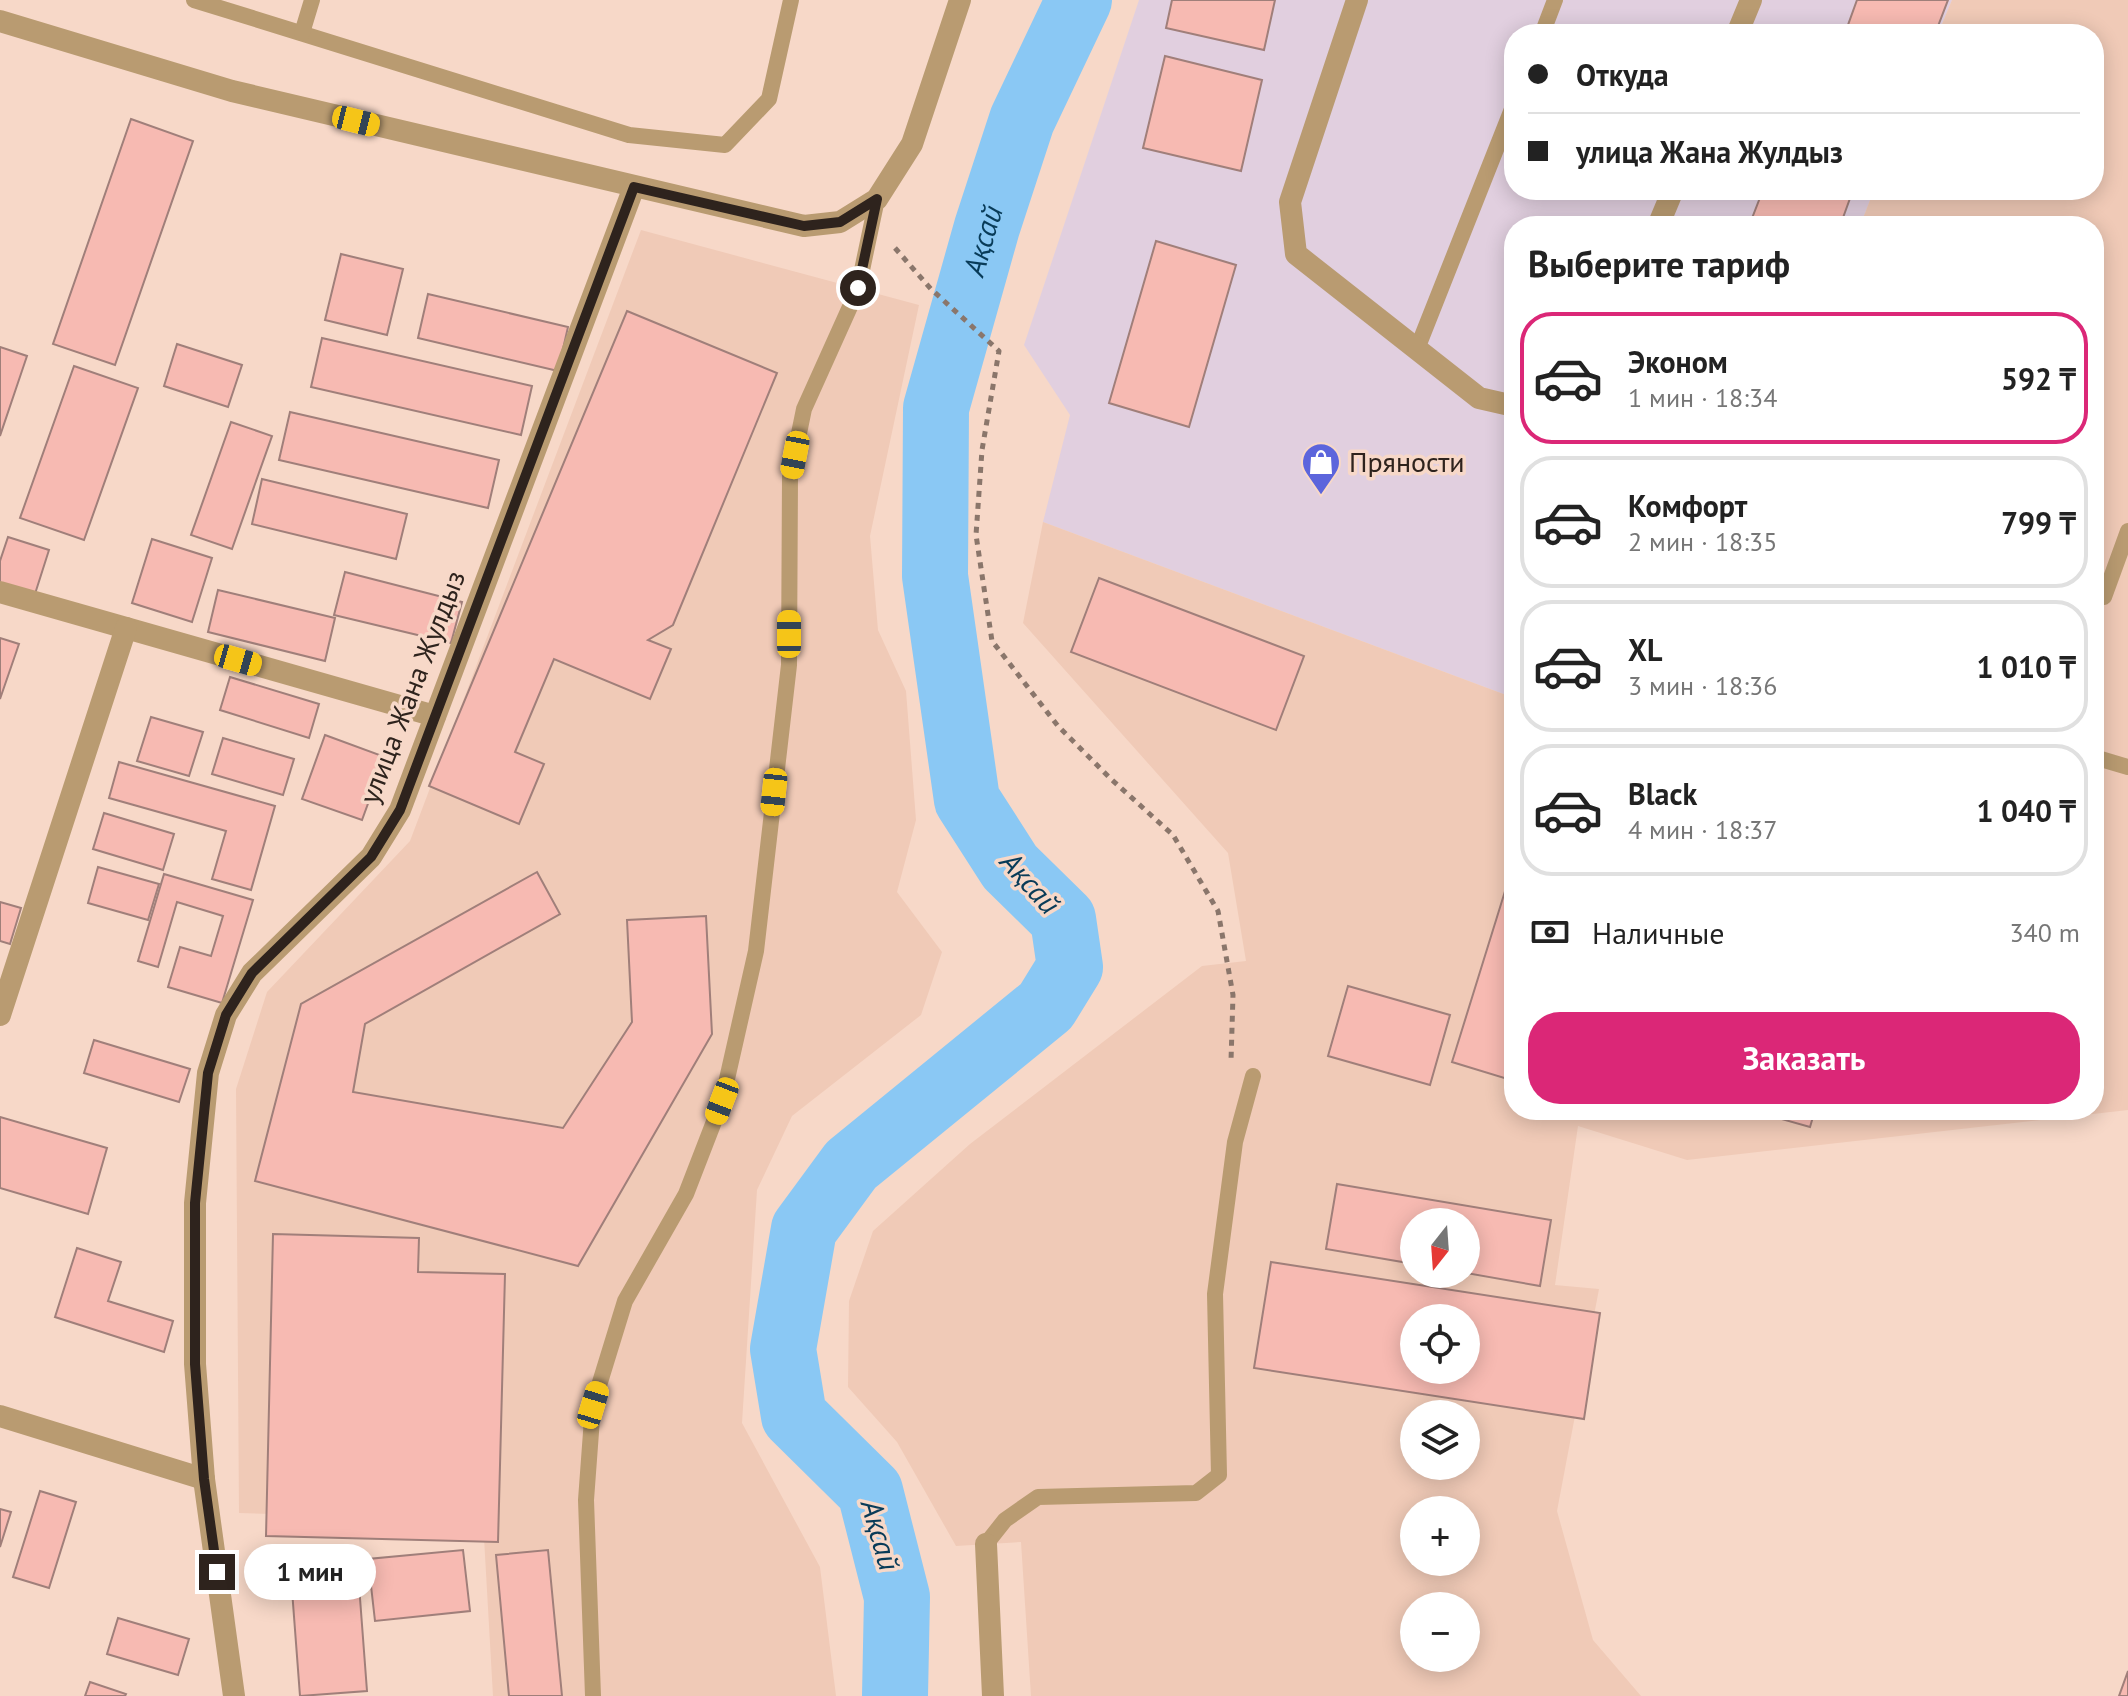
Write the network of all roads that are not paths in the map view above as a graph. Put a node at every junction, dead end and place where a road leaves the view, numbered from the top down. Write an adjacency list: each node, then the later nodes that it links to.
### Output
1 (194, 0): 11 (lane)
2 (312, 0): 11 (lane)
3 (791, 0): 11 (lane)
4 (960, 0): 14 (street)
5 (1357, 0): 15 (street)
6 (1555, 0): 9 (lane)
7 (1751, 0): 10 (street)
8 (0, 21): 13 (street)
9 (1546, 24)
10 (1741, 24)
11 (302, 33)
12 (1504, 129): 15 (lane)
13 (634, 187): 14 (street); 21 (street, улица Жана Жулдыз)
14 (877, 199): 30 (lane)
15 (1417, 349): 16 (street)
16 (1504, 404)
17 (2128, 531): 19 (lane)
18 (0, 592): 20 (street)
19 (2104, 597)
20 (126, 628): 21 (street); 24 (street)
21 (435, 716): 27 (street, улица Жана Жулдыз)
22 (2104, 760): 23 (lane)
23 (2128, 767)
24 (0, 1015)
25 (1253, 1076): 28 (lane)
26 (0, 1416): 27 (street)
27 (204, 1479): 29 (street, улица Жана Жулдыз)
28 (986, 1544): 31 (street)
29 (234, 1696)
30 (593, 1696)
31 (993, 1696)

